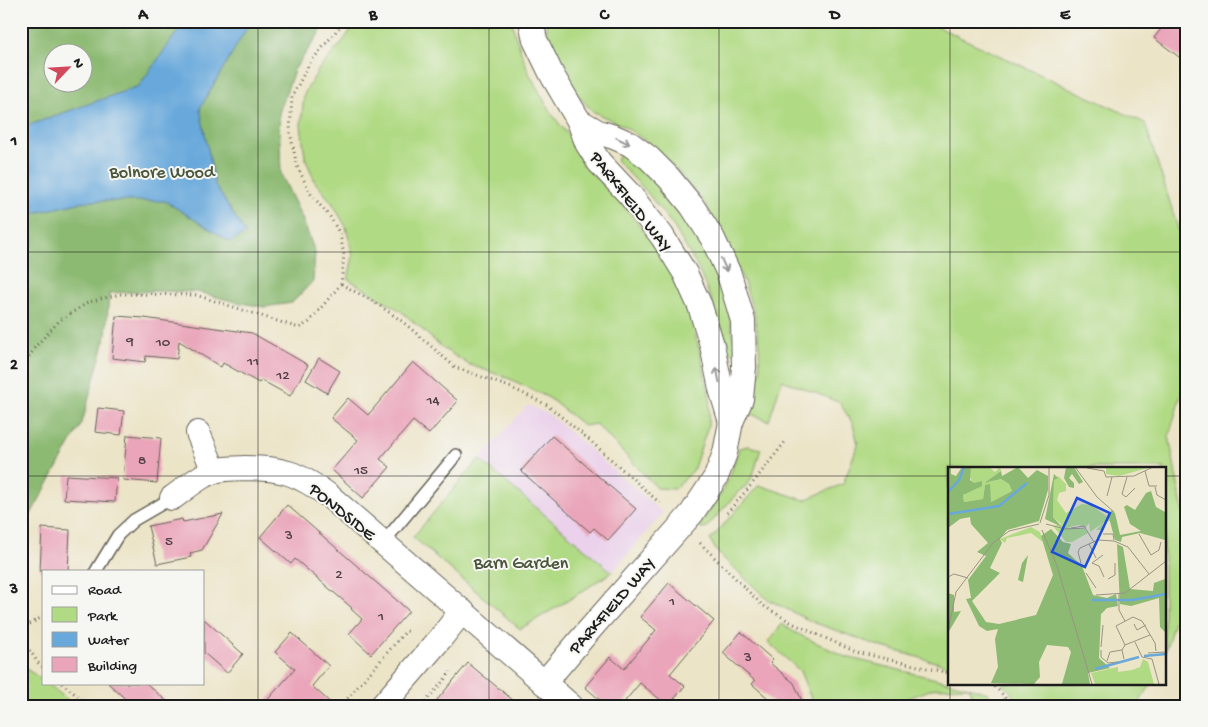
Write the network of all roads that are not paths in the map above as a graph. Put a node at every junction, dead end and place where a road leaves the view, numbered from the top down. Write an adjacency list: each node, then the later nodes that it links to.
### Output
1 (531, 21): 2 (street, PARKFIELD WAY)
2 (579, 121): 3 (street, PARKFIELD WAY, one-way to 2); 3 (street, PARKFIELD WAY, one-way to 3)
3 (731, 422): 11 (street, PARKFIELD WAY)
4 (198, 433): 6 (street)
5 (456, 455): 8 (lane, PONDSIDE)
6 (214, 471): 7 (street, PONDSIDE); 8 (street, PONDSIDE)
7 (172, 498): 9 (lane, PONDSIDE)
8 (382, 544): 10 (street, PONDSIDE)
9 (97, 570)
10 (462, 611): 11 (street); 12 (street)
11 (544, 683): 13 (street)
12 (382, 706)
13 (571, 706)

